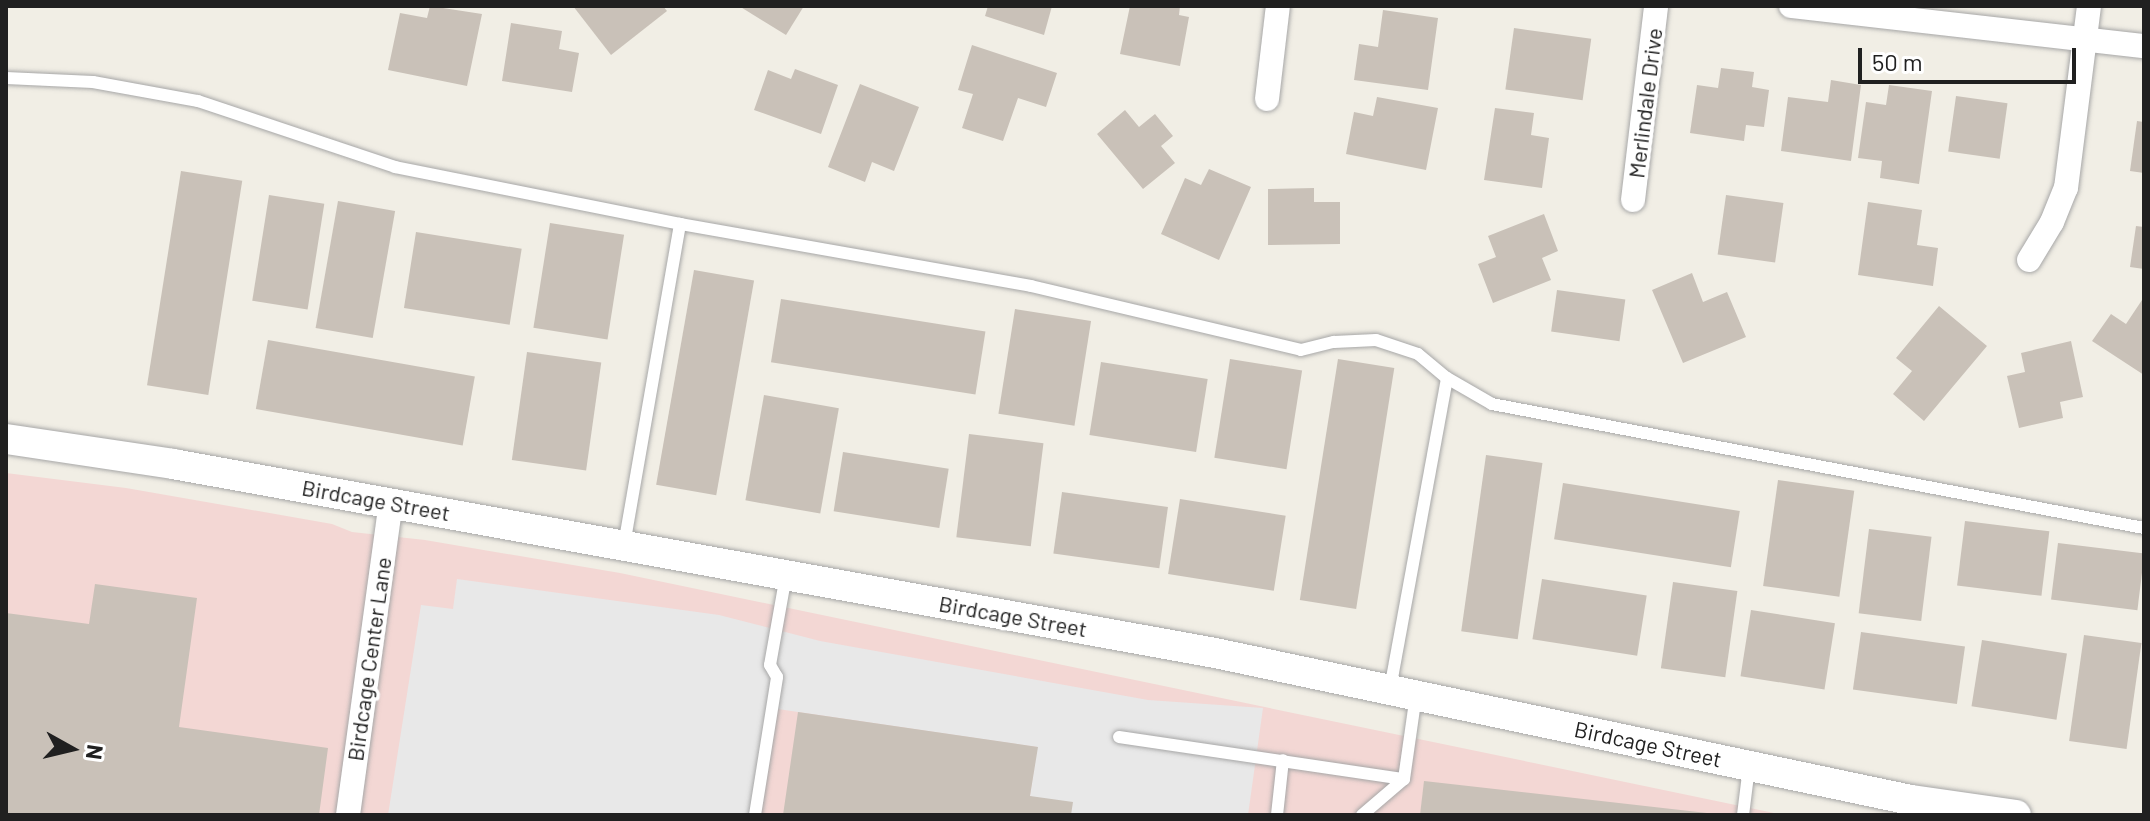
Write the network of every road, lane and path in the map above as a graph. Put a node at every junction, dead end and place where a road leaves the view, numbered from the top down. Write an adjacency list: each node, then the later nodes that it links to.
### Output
1 (1278, 6): 8 (street)
2 (1656, 6): 9 (street, Merlindale Drive)
3 (1791, 6): 5 (street)
4 (2089, 6): 5 (street)
5 (2086, 40): 6 (street); 11 (street)
6 (2144, 46)
7 (6, 78): 10 (lane)
8 (1267, 99)
9 (1633, 200)
10 (680, 224): 12 (lane); 16 (lane)
11 (2029, 260)
12 (1447, 378): 15 (lane); 18 (lane)
13 (6, 439): 14 (street, Birdcage Street)
14 (391, 503): 16 (street, Birdcage Street); 23 (street, Birdcage Center Lane)
15 (2144, 528)
16 (624, 545): 17 (street, Birdcage Street)
17 (786, 574): 18 (street, Birdcage Street); 24 (lane)
18 (1403, 692): 21 (street, Birdcage Street); 22 (lane)
19 (1119, 737): 20 (lane)
20 (1283, 760): 22 (lane); 25 (lane)
21 (1749, 765): 27 (lane); 28 (street, Birdcage Street)
22 (1404, 779): 26 (lane)
23 (348, 815)
24 (755, 815)
25 (1277, 815)
26 (1362, 815)
27 (1743, 815)
28 (2016, 815)

